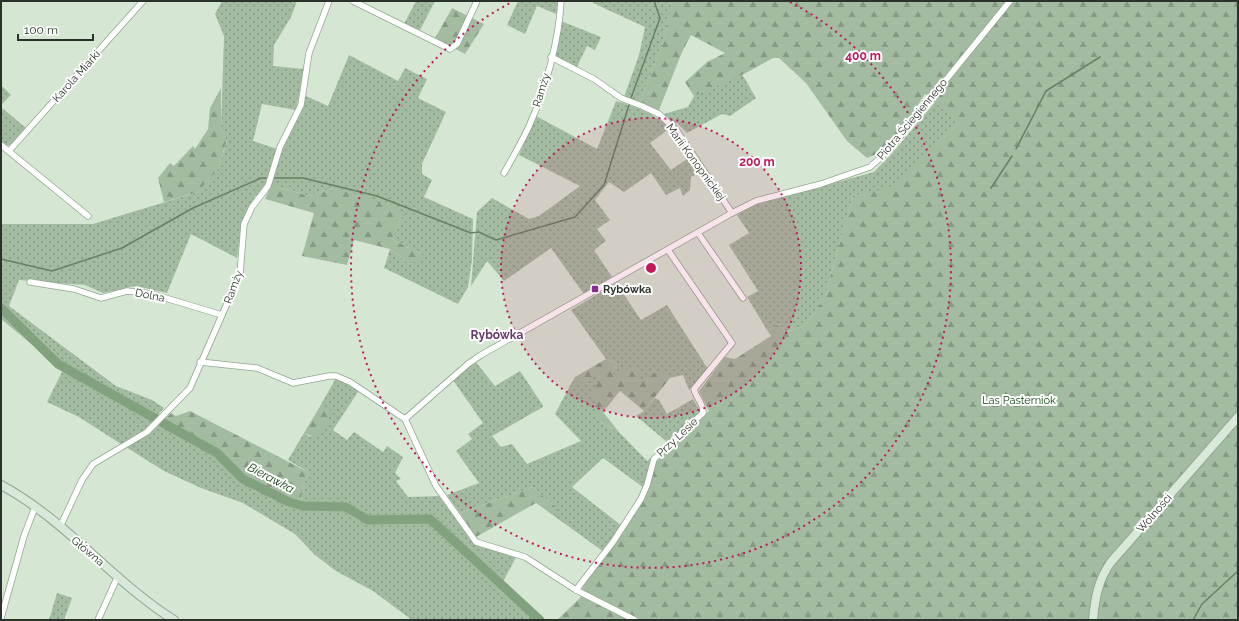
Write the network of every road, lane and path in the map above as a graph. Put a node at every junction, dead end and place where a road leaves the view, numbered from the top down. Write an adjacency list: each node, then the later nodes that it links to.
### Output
1 (143, 1): 9 (street, Karola Miarki)
2 (328, 1): 17 (street, Ramży)
3 (353, 1): 4 (street)
4 (477, 1)
5 (561, 1): 7 (street, Ramży)
6 (1010, 1): 11 (street, Piotra Ściegiennego)
7 (551, 57): 10 (street, Ramży); 11 (street, Marii Konopnickiej)
8 (1, 145): 9 (street)
9 (9, 151): 12 (street)
10 (504, 173)
11 (732, 213): 13 (street, Piotra Ściegiennego)
12 (88, 216)
13 (698, 233): 14 (street, Piotra Ściegiennego); 16 (street)
14 (668, 250): 20 (street, Piotra Ściegiennego); 25 (street, Przy Lesie)
15 (30, 282): 17 (street, Dolna)
16 (743, 298)
17 (222, 315): 18 (street, Ramży)
18 (200, 362): 20 (street); 23 (street, Ramży)
19 (1238, 417): 30 (street, Wolności)
20 (405, 419): 25 (street)
21 (1, 485): 22 (street, Główna)
22 (35, 507): 23 (street, Główna); 26 (street)
23 (60, 527): 24 (street, Główna)
24 (118, 576): 27 (street); 28 (street, Główna)
25 (576, 590): 29 (street)
26 (1, 618)
27 (98, 620)
28 (174, 620)
29 (635, 620)
30 (1093, 620)

